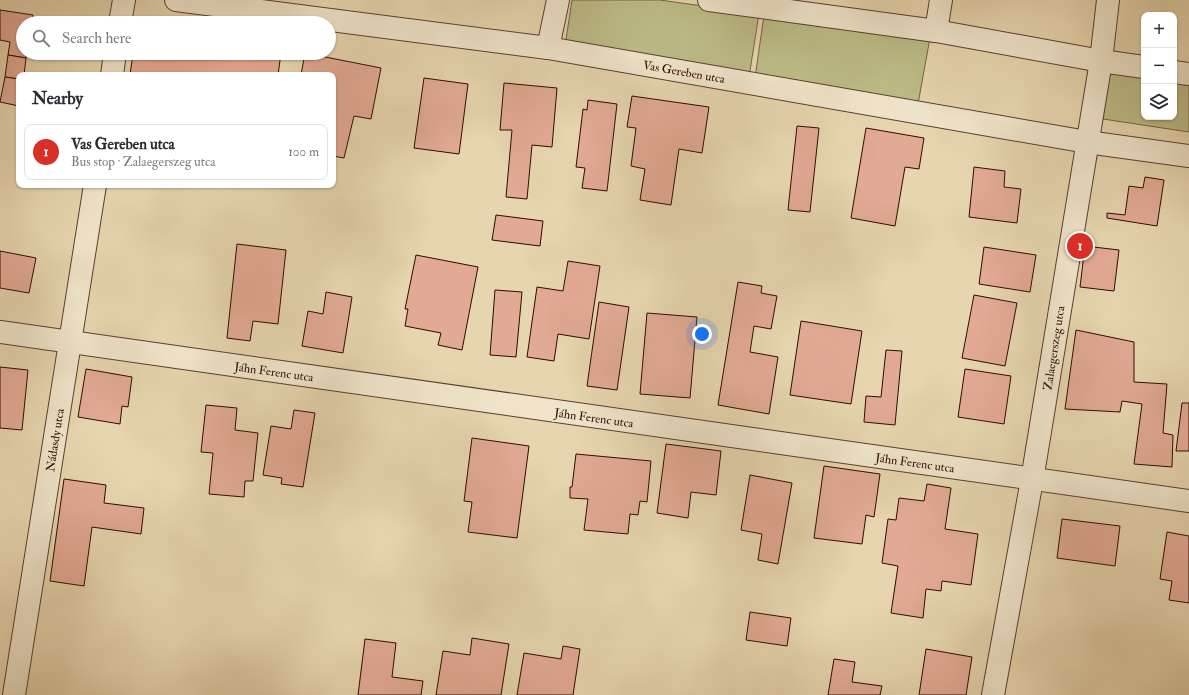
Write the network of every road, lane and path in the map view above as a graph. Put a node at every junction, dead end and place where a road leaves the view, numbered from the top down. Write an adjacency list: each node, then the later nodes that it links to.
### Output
1 (124, 0): 7 (street)
2 (176, 0): 8 (street, Vas Gereben utca)
3 (558, 0): 11 (street)
4 (709, 0): 10 (street)
5 (940, 0): 10 (street)
6 (1108, 0): 13 (street, Zalaegerszeg utca)
7 (121, 16)
8 (300, 16)
9 (336, 21): 11 (street, Vas Gereben utca)
10 (936, 31): 13 (street)
11 (548, 48): 18 (street, Vas Gereben utca)
12 (114, 60): 15 (street)
13 (1100, 61): 14 (street); 18 (street, Zalaegerszeg utca)
14 (1141, 67)
15 (112, 72)
16 (1177, 72): 17 (street)
17 (1189, 74)
18 (1088, 142): 19 (street, Vas Gereben utca); 23 (street, Zalaegerszeg utca)
19 (1189, 156)
20 (95, 188): 22 (street, Nádasdy utca)
21 (0, 332): 22 (street, Jáhn Ferenc utca)
22 (70, 343): 23 (street, Jáhn Ferenc utca); 25 (street, Nádasdy utca)
23 (1032, 480): 24 (street, Jáhn Ferenc utca); 26 (street, Zalaegerszeg utca)
24 (1189, 501)
25 (14, 695)
26 (993, 695)

